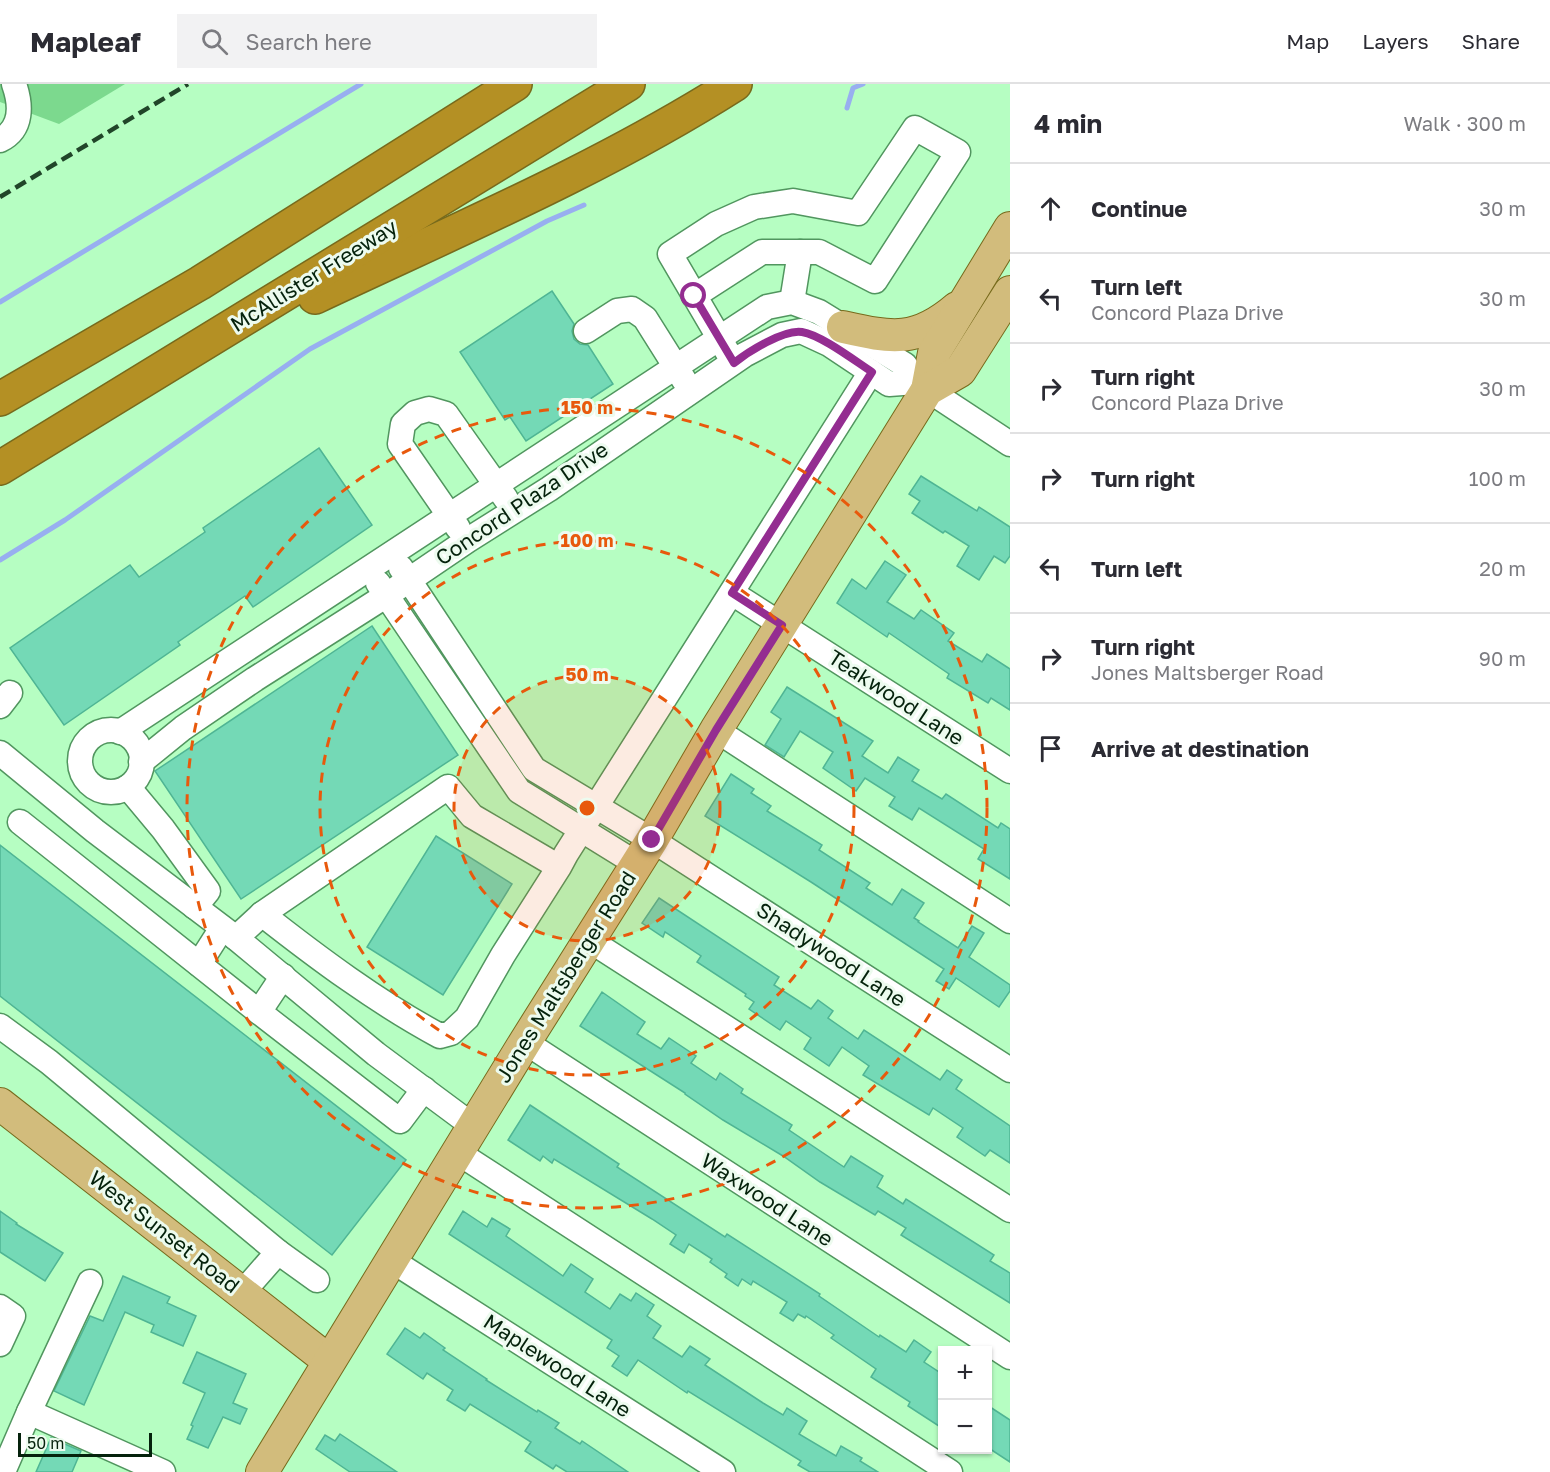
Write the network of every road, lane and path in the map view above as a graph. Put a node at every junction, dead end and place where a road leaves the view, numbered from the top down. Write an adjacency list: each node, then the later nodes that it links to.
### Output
1 (14, 84): 5 (street)
2 (515, 84): 21 (highway)
3 (628, 84): 15 (highway, McAllister Freeway)
4 (735, 84): 15 (highway)
5 (0, 140)
6 (1010, 228): 10 (main road, Jones Maltsberger Road)
7 (800, 252): 8 (street); 8 (street); 9 (street)
8 (694, 296): 14 (street)
9 (792, 302): 12 (street); 14 (street, Concord Plaza Drive)
10 (965, 302): 12 (main road); 19 (main road, Jones Maltsberger Road)
11 (1006, 306): 19 (main road, Jones Maltsberger Road)
12 (843, 327): 19 (street)
13 (586, 331): 17 (street)
14 (719, 339): 16 (street); 17 (street, Concord Plaza Drive)
15 (172, 363): 23 (highway, McAllister Freeway)
16 (734, 363): 18 (street, Concord Plaza Drive); 20 (street, Concord Plaza Drive)
17 (676, 367): 20 (street); 24 (street, Concord Plaza Drive)
18 (872, 372): 19 (street, Concord Plaza Drive); 31 (street)
19 (922, 386): 22 (street); 33 (main road, Jones Maltsberger Road)
20 (692, 393): 25 (street, Concord Plaza Drive)
21 (0, 399)
22 (1010, 444)
23 (0, 468)
24 (497, 486): 25 (street); 26 (street, Concord Plaza Drive); 26 (street)
25 (514, 511): 27 (street, Concord Plaza Drive)
26 (451, 516): 27 (street); 28 (street, Concord Plaza Drive)
27 (466, 541): 30 (street, Concord Plaza Drive)
28 (392, 555): 29 (street, Concord Plaza Drive); 30 (street)
29 (368, 570): 32 (street); 37 (street, Concord Plaza Drive)
30 (409, 580): 32 (street, Concord Plaza Drive); 34 (street)
31 (732, 593): 33 (street, Teakwood Lane); 42 (street)
32 (387, 595): 35 (street); 39 (street, Concord Plaza Drive)
33 (782, 625): 36 (main road, Jones Maltsberger Road); 40 (street, Teakwood Lane)
34 (491, 704): 35 (street); 42 (street)
35 (468, 718): 44 (street)
36 (716, 730): 46 (main road, Jones Maltsberger Road); 53 (street)
37 (120, 732): 39 (street); 41 (street)
38 (0, 753): 45 (street)
39 (141, 762): 41 (street)
40 (1010, 771)
41 (128, 787): 50 (street)
42 (596, 808): 44 (street); 46 (street)
43 (20, 822): 47 (street)
44 (582, 830): 46 (street); 48 (street)
45 (94, 831): 47 (street); 49 (street)
46 (644, 852): 55 (main road, Jones Maltsberger Road); 63 (street, Shadywood Lane)
47 (71, 861): 51 (street)
48 (559, 867): 52 (street); 52 (street)
49 (157, 879): 50 (street); 51 (street)
50 (195, 908): 54 (street)
51 (135, 913): 56 (street)
52 (262, 914): 54 (street)
53 (1010, 921)
54 (229, 933): 56 (street); 57 (street)
55 (589, 940): 61 (main road, Jones Maltsberger Road); 68 (street)
56 (198, 964): 58 (street)
57 (283, 976): 58 (street); 60 (street)
58 (259, 1012): 62 (street)
59 (0, 1026): 69 (street)
60 (353, 1034): 62 (street); 64 (street)
61 (525, 1042): 66 (main road, Jones Maltsberger Road); 76 (street, Waxwood Lane)
62 (329, 1065): 64 (street)
63 (1010, 1070)
64 (424, 1089): 66 (street)
65 (0, 1104): 73 (main road, West Sunset Road)
66 (473, 1126): 67 (main road, Jones Maltsberger Road)
67 (457, 1152): 70 (main road, Jones Maltsberger Road); 83 (street)
68 (1010, 1210)
69 (278, 1252): 71 (street); 73 (street)
70 (391, 1260): 77 (main road, Jones Maltsberger Road); 82 (street, Maplewood Lane)
71 (316, 1280)
72 (90, 1282): 78 (street)
73 (242, 1293): 77 (main road, West Sunset Road)
74 (6, 1312): 75 (street)
75 (0, 1344)
76 (1010, 1358)
77 (329, 1361): 79 (main road, Jones Maltsberger Road)
78 (29, 1412): 80 (street); 81 (street)
79 (265, 1471)
80 (3, 1472)
81 (163, 1472)
82 (723, 1472)
83 (950, 1472)

